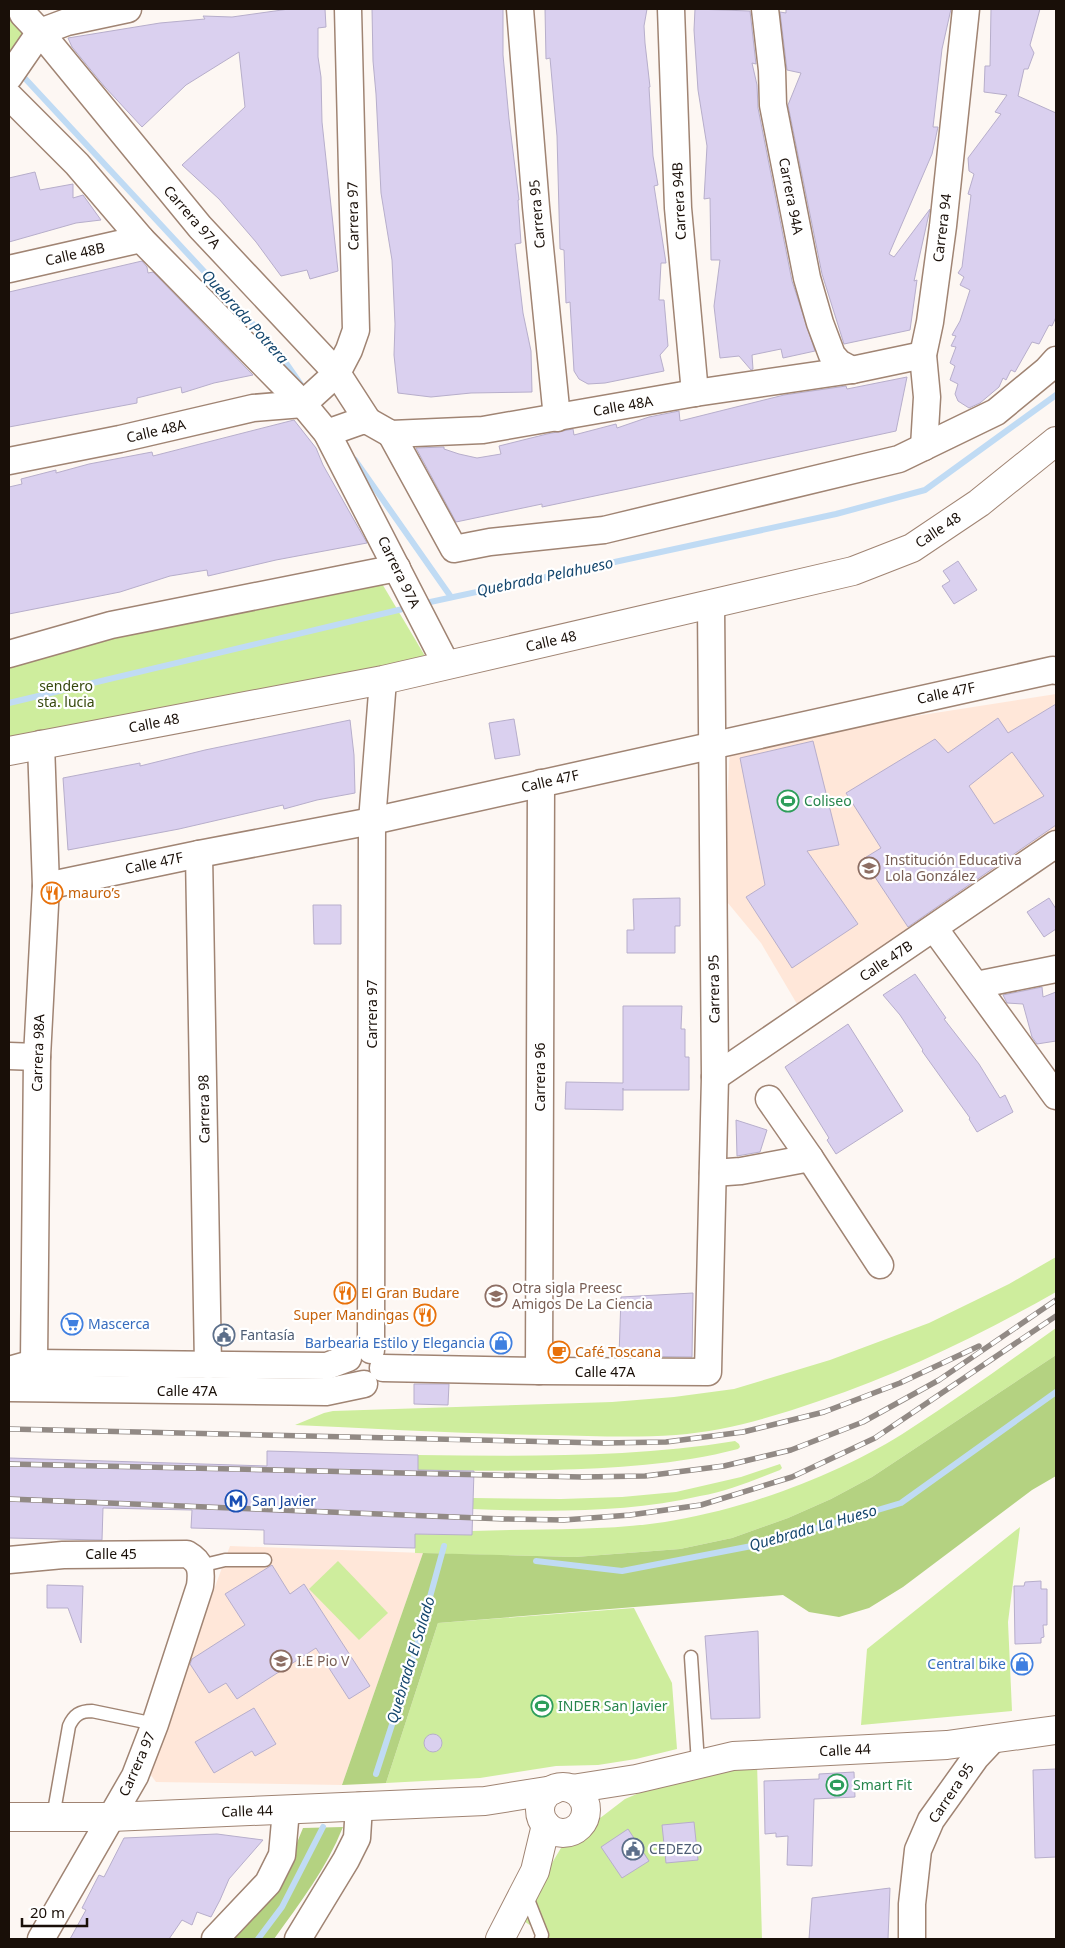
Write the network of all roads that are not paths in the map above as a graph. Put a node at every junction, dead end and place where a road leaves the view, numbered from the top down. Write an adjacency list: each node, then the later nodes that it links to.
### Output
1 (21, 9): 8 (street, Carrera 97A)
2 (128, 9): 8 (street)
3 (348, 9): 16 (street, Carrera 97)
4 (520, 9): 19 (street, Carrera 95)
5 (671, 9): 17 (street, Carrera 94B)
6 (765, 9): 15 (street, Carrera 94A)
7 (966, 9): 13 (street, Carrera 94)
8 (36, 37): 9 (street); 16 (street, Carrera 97A)
9 (9, 77)
10 (9, 96): 11 (street, Carrera 97A)
11 (141, 238): 12 (street, Calle 48B); 18 (street, Carrera 97A)
12 (9, 269)
13 (923, 355): 15 (street, Calle 48A); 24 (street, Carrera 94)
14 (1056, 360): 24 (street)
15 (852, 370): 17 (street, Calle 48A)
16 (335, 375): 18 (street, Carrera 97); 20 (street, Carrera 97A)
17 (695, 393): 19 (street, Calle 48A)
18 (305, 402): 21 (street, Carrera 97A); 25 (street, Calle 48A)
19 (557, 418): 22 (street, Calle 48A)
20 (365, 421): 21 (street); 22 (street)
21 (330, 432): 26 (street, Carrera 97A)
22 (392, 434): 24 (street)
23 (1056, 441): 27 (street, Calle 48)
24 (924, 447)
25 (9, 461)
26 (401, 578): 28 (street); 29 (street, Carrera 97A)
27 (711, 605): 29 (street, Calle 48); 33 (street, Carrera 95)
28 (9, 654)
29 (446, 664): 31 (street, Calle 48)
30 (1054, 670): 33 (street, Calle 47F)
31 (383, 680): 32 (street, Calle 48); 36 (street, Carrera 97)
32 (41, 744): 34 (street, Calle 48); 39 (street, Carrera 98A)
33 (711, 744): 35 (street, Calle 47F); 45 (street, Carrera 95)
34 (9, 751)
35 (541, 783): 36 (street, Calle 47F); 55 (street, Carrera 96)
36 (372, 821): 38 (street, Calle 47F); 53 (street, Carrera 97)
37 (1056, 844): 40 (street, Calle 47B)
38 (199, 854): 39 (street, Calle 47F); 52 (street, Carrera 98)
39 (46, 886): 44 (street, Carrera 98A)
40 (934, 928): 42 (street); 45 (street, Calle 47B)
41 (1056, 970): 42 (street)
42 (976, 984): 46 (street)
43 (9, 1056): 44 (street)
44 (37, 1057): 51 (street, Carrera 98A)
45 (715, 1077): 49 (street, Carrera 95)
46 (1056, 1096)
47 (769, 1099): 48 (street)
48 (810, 1158): 49 (street); 50 (street)
49 (713, 1173): 56 (street, Carrera 95)
50 (880, 1265)
51 (34, 1363): 52 (street, Calle 47A); 54 (street, Calle 47A)
52 (208, 1365): 53 (street, Calle 47A)
53 (367, 1365): 55 (street, Calle 47A); 57 (street, Calle 47A)
54 (9, 1370)
55 (539, 1371): 56 (street, Calle 47A)
56 (708, 1372)
57 (9, 1388)
58 (9, 1560): 60 (street, Calle 45)
59 (265, 1560): 60 (lane)
60 (201, 1570): 62 (street, Carrera 97)
61 (692, 1658): 65 (lane)
62 (155, 1724): 72 (lane); 73 (street, Carrera 97)
63 (1056, 1730): 64 (street, Calle 44)
64 (991, 1740): 65 (street, Calle 44); 82 (street, Carrera 95)
65 (698, 1763): 66 (street, Calle 44)
66 (636, 1779): 67 (street, Calle 44); 75 (street, Calle 44)
67 (563, 1789): 68 (street, Calle 44); 74 (street); 75 (street)
68 (485, 1801): 69 (street, Calle 44); 74 (street, Calle 44)
69 (359, 1806): 70 (street, Calle 44); 79 (street)
70 (286, 1810): 73 (street, Calle 44); 78 (street)
71 (9, 1817): 72 (street, Calle 44)
72 (53, 1817): 73 (street, Calle 44)
73 (111, 1817): 77 (street, Carrera 97)
74 (544, 1821): 75 (street); 76 (street)
75 (578, 1824): 76 (street)
76 (530, 1882): 80 (street); 81 (lane)
77 (41, 1939)
78 (215, 1939)
79 (298, 1939)
80 (500, 1939)
81 (540, 1939)
82 (912, 1939)

